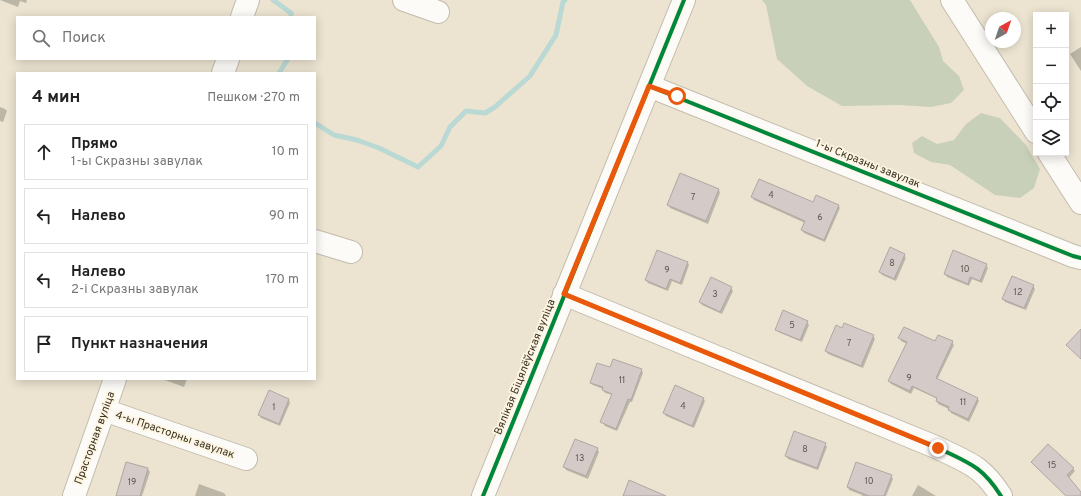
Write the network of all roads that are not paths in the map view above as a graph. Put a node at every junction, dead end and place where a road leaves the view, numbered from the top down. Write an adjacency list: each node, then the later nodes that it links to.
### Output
1 (248, 0): 6 (street)
2 (404, 0): 5 (street)
3 (684, 0): 9 (street, Вялікая Біцялёўская вуліца)
4 (952, 0): 10 (street)
5 (438, 12)
6 (242, 16)
7 (228, 60): 8 (street)
8 (223, 72)
9 (649, 86): 15 (street, 1-ы Скразны завулак); 16 (street, Вялікая Біцялёўская вуліца)
10 (1033, 127)
11 (1051, 156): 12 (street)
12 (1081, 202)
13 (316, 241): 14 (street)
14 (351, 252)
15 (1081, 258)
16 (564, 294): 21 (street, Вялікая Біцялёўская вуліца); 22 (street)
17 (116, 380): 18 (street, Прасторная вуліца)
18 (104, 410): 19 (street, 4-ы Прасторны завулак); 20 (street, Прасторная вуліца)
19 (246, 459)
20 (74, 496)
21 (483, 496)
22 (1001, 496)

